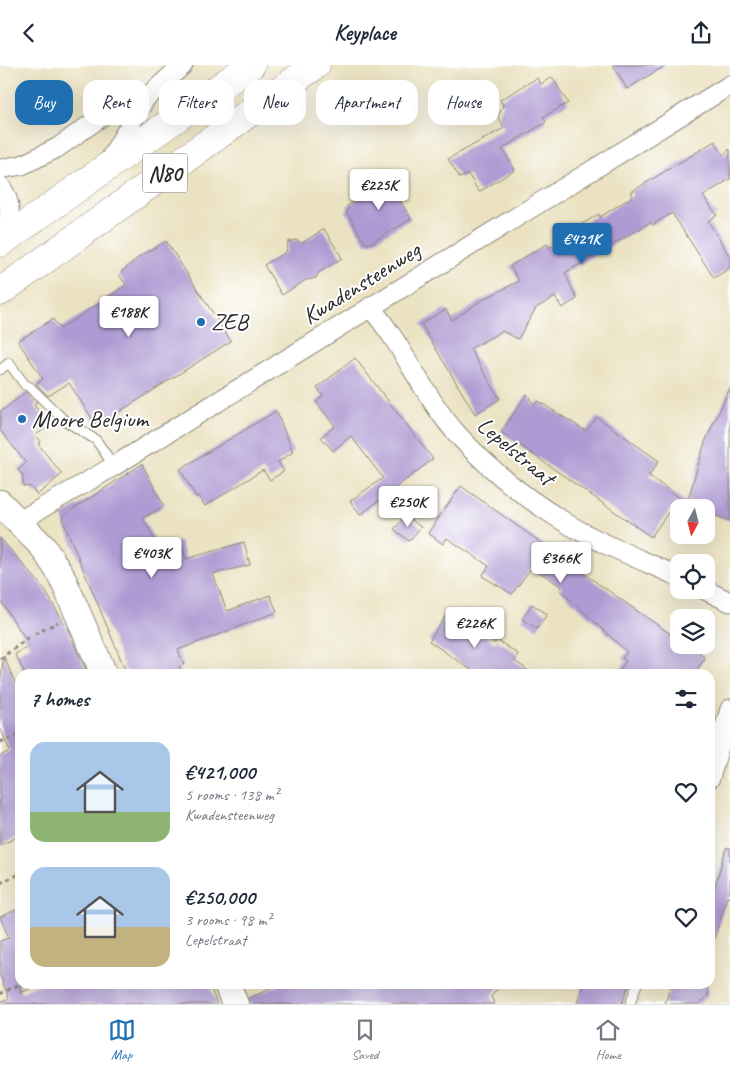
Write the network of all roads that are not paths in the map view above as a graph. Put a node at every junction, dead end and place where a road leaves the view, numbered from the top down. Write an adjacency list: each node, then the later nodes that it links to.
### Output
1 (183, 65): 5 (street)
2 (251, 65): 9 (main road, N80)
3 (316, 65): 12 (main road, N80)
4 (730, 85): 13 (street, Kwadensteenweg)
5 (149, 95)
6 (91, 125): 8 (street)
7 (130, 125): 9 (street)
8 (0, 169)
9 (104, 169): 11 (main road, N80)
10 (0, 186): 11 (street)
11 (2, 242)
12 (0, 292)
13 (370, 307): 15 (street, Kwadensteenweg); 18 (street, Lepelstraat)
14 (0, 370): 15 (lane)
15 (114, 466): 17 (street, Kwadensteenweg)
16 (0, 503): 17 (street)
17 (18, 522): 21 (street)
18 (670, 573)
19 (715, 595): 20 (street)
20 (730, 602)
21 (102, 669)
22 (730, 709): 23 (street)
23 (715, 760)
24 (229, 989): 26 (street)
25 (635, 989): 27 (lane)
26 (235, 1004)
27 (630, 1004)

